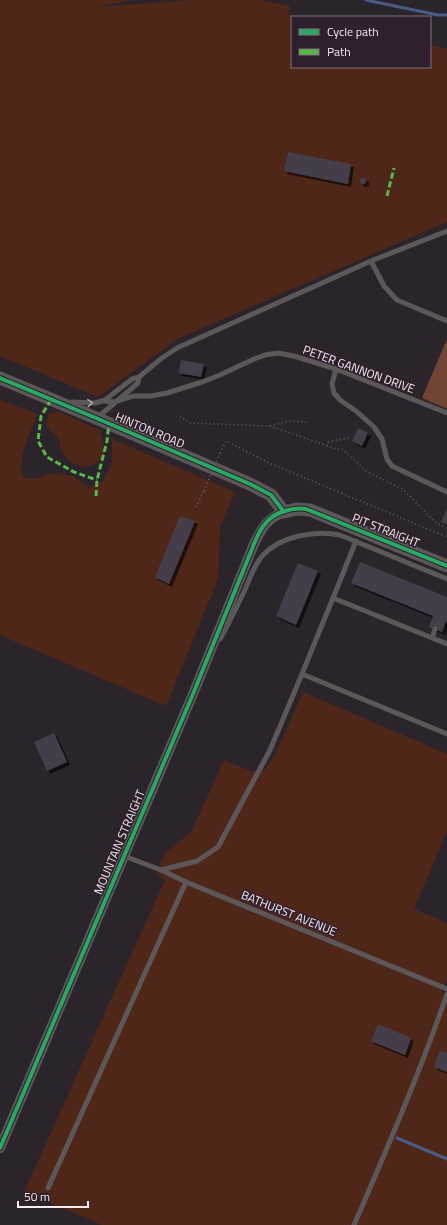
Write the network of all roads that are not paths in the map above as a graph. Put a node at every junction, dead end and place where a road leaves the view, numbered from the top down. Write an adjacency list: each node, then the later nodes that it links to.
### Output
1 (447, 231): 2 (lane)
2 (371, 261): 3 (lane); 5 (lane)
3 (447, 321)
4 (336, 369): 9 (lane, PETER GANNON DRIVE); 10 (lane, PETER GANNON DRIVE); 12 (lane)
5 (139, 377): 8 (lane); 9 (lane)
6 (0, 378): 7 (street, HINTON ROAD)
7 (51, 400): 8 (lane, one-way to 8); 11 (street, HINTON ROAD)
8 (103, 401): 9 (lane, PETER GANNON DRIVE)
9 (115, 402): 11 (lane)
10 (447, 413)
11 (96, 418): 13 (street, HINTON ROAD)
12 (447, 492)
13 (284, 512): 15 (street, PIT STRAIGHT); 22 (street, MOUNTAIN STRAIGHT)
14 (356, 541): 16 (lane); 17 (lane); 22 (lane)
15 (447, 566)
16 (447, 579)
17 (333, 598): 19 (lane); 21 (lane)
18 (435, 629): 19 (lane)
19 (432, 638): 20 (lane)
20 (447, 644)
21 (302, 674): 23 (lane); 25 (lane)
22 (192, 694): 24 (street, MOUNTAIN STRAIGHT)
23 (447, 734)
24 (124, 856): 25 (lane, BATHURST AVENUE); 29 (street, MOUNTAIN STRAIGHT)
25 (161, 870): 26 (lane, BATHURST AVENUE)
26 (186, 882): 27 (lane, BATHURST AVENUE); 30 (lane)
27 (447, 989)
28 (447, 994): 31 (lane)
29 (0, 1148)
30 (48, 1188)
31 (354, 1225)

